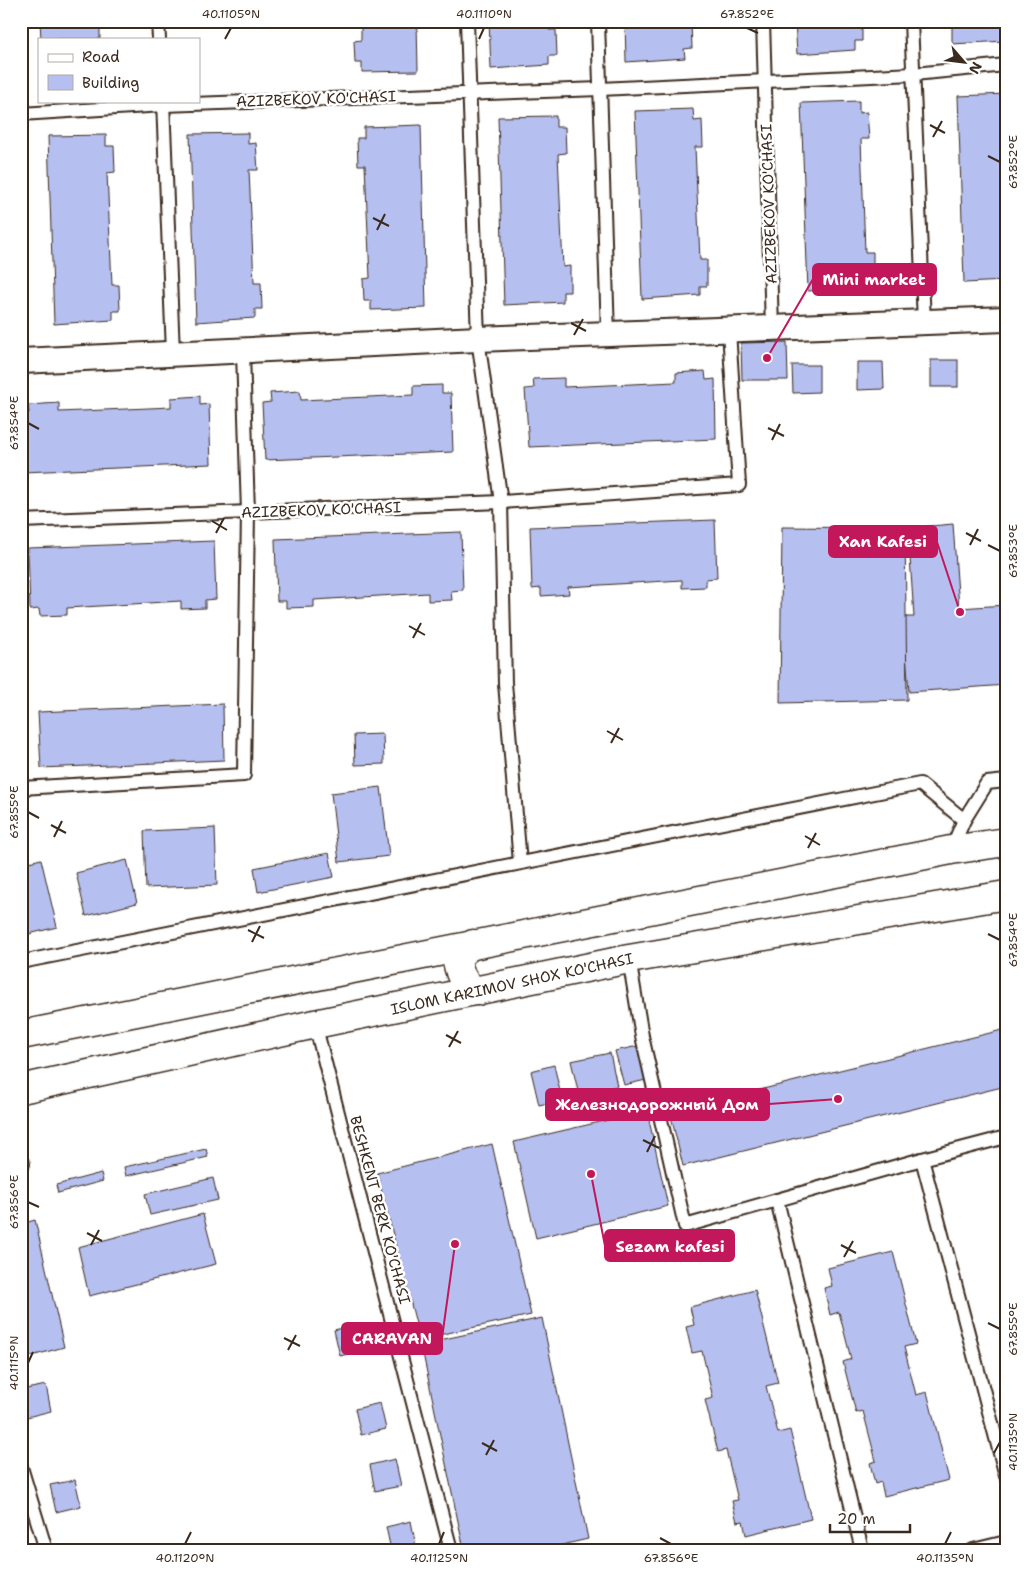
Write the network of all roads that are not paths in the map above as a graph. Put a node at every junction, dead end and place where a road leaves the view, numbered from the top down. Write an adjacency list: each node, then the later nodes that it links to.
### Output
1 (158, 21): 6 (lane)
2 (467, 21): 11 (lane)
3 (598, 21): 10 (lane)
4 (763, 21): 9 (lane, AZIZBEKOV KO'CHASI)
5 (912, 21): 8 (lane)
6 (160, 38)
7 (1006, 65): 8 (lane, AZIZBEKOV KO'CHASI)
8 (914, 74): 9 (lane, AZIZBEKOV KO'CHASI); 17 (lane)
9 (765, 80): 10 (lane, AZIZBEKOV KO'CHASI); 18 (lane, AZIZBEKOV KO'CHASI)
10 (600, 88): 11 (lane, AZIZBEKOV KO'CHASI); 20 (lane)
11 (469, 93): 13 (lane, AZIZBEKOV KO'CHASI); 21 (lane)
12 (194, 102): 14 (lane, AZIZBEKOV KO'CHASI)
13 (200, 102)
14 (164, 103): 15 (lane, AZIZBEKOV KO'CHASI); 23 (lane)
15 (21, 114)
16 (1006, 319): 17 (street)
17 (924, 322): 18 (street)
18 (772, 329): 19 (street)
19 (729, 331): 20 (street); 25 (lane, AZIZBEKOV KO'CHASI)
20 (608, 335): 21 (street)
21 (478, 339): 22 (street); 25 (lane)
22 (243, 352): 23 (street); 26 (lane)
23 (173, 353): 24 (street)
24 (21, 361)
25 (501, 502): 26 (lane, AZIZBEKOV KO'CHASI); 33 (lane)
26 (248, 513): 27 (lane, AZIZBEKOV KO'CHASI); 29 (lane)
27 (21, 521)
28 (1006, 781): 30 (lane)
29 (21, 788)
30 (964, 820): 32 (lane); 33 (lane)
31 (1006, 842): 32 (main road)
32 (951, 850): 35 (main road)
33 (520, 863): 37 (lane)
34 (1006, 895): 36 (main road, ISLOM KARIMOV SHOX KO'CHASI)
35 (473, 944): 38 (main road); 40 (main road)
36 (629, 960): 38 (main road, ISLOM KARIMOV SHOX KO'CHASI); 44 (lane)
37 (21, 962)
38 (476, 991): 39 (main road, ISLOM KARIMOV SHOX KO'CHASI)
39 (315, 1024): 41 (main road, ISLOM KARIMOV SHOX KO'CHASI); 49 (lane, BESHKENT BERK KO'CHASI)
40 (21, 1035)
41 (21, 1089)
42 (1006, 1137): 43 (lane)
43 (922, 1159): 44 (lane); 46 (lane)
44 (777, 1200): 50 (lane)
45 (21, 1466): 48 (lane)
46 (1006, 1476)
47 (1006, 1542): 51 (lane)
48 (46, 1550)
49 (451, 1550)
50 (862, 1550)
51 (973, 1550)

